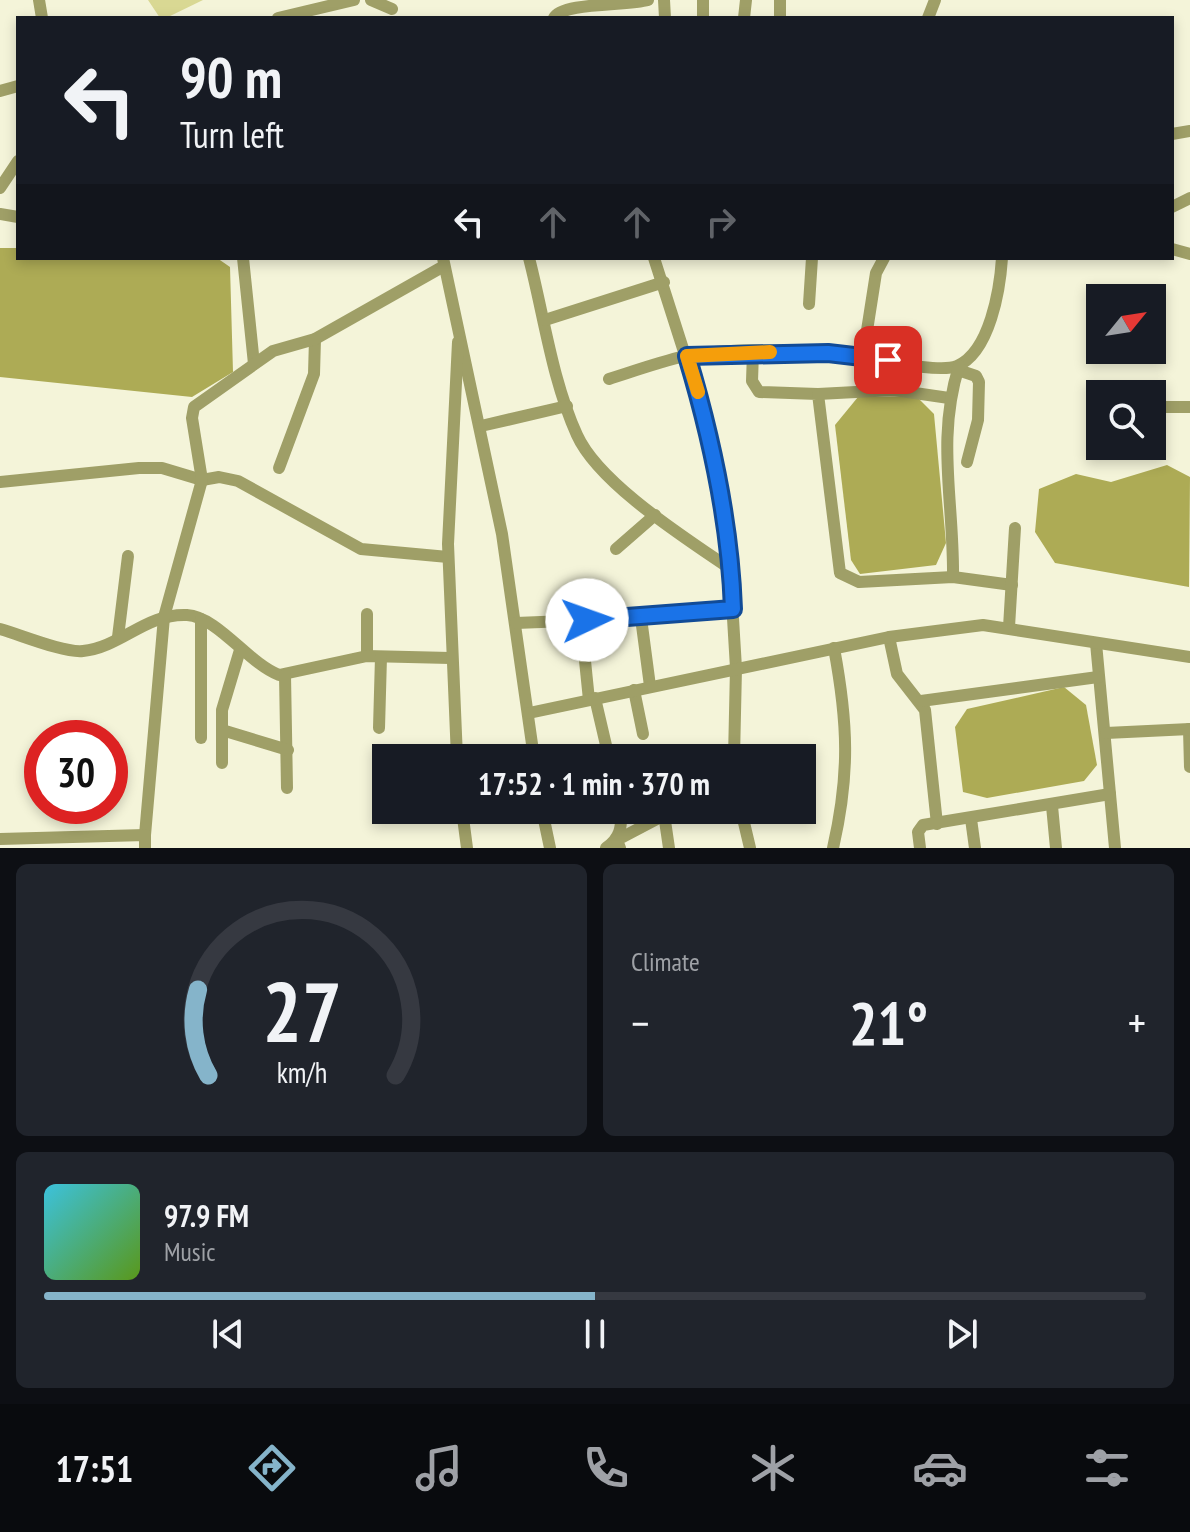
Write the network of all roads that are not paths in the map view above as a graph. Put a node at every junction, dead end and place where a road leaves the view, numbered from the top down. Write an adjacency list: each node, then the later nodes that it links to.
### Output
1 (354, 0): 6 (street)
2 (371, 0): 5 (street)
3 (648, 0): 4 (street)
4 (566, 4)
5 (392, 9)
6 (286, 16)
7 (16, 164): 8 (street)
8 (0, 188)
9 (243, 260): 24 (street)
10 (530, 260): 18 (street)
11 (655, 260): 16 (street)
12 (812, 260): 17 (street)
13 (883, 260): 23 (street)
14 (1002, 260): 25 (street)
15 (444, 262): 19 (street); 20 (street)
16 (664, 282): 18 (street); 22 (street)
17 (809, 304)
18 (545, 320): 29 (street)
19 (459, 330): 32 (street); 41 (street)
20 (315, 339): 24 (street); 34 (street)
21 (753, 352): 22 (street); 23 (street); 27 (street)
22 (687, 356): 26 (street); 42 (street)
23 (863, 356): 25 (street)
24 (254, 364): 35 (street)
25 (958, 368): 28 (street); 33 (street)
26 (609, 379)
27 (818, 394): 28 (street); 43 (street)
28 (949, 398): 43 (street)
29 (567, 406): 32 (street); 37 (street)
30 (1166, 407): 31 (street)
31 (1190, 407)
32 (481, 426): 51 (street)
33 (967, 462)
34 (279, 468)
35 (202, 480): 36 (street); 41 (street); 47 (street)
36 (0, 482)
37 (655, 515): 39 (street); 42 (street)
38 (1015, 528): 44 (street)
39 (616, 549)
40 (128, 556): 54 (street)
41 (448, 557): 62 (street)
42 (732, 570): 45 (street)
43 (953, 577): 44 (street)
44 (1012, 585): 52 (street)
45 (733, 609): 48 (street); 63 (street)
46 (367, 614): 59 (street)
47 (164, 617): 49 (street); 54 (street); 96 (street)
48 (641, 618): 50 (street); 66 (street)
49 (201, 619): 58 (street); 76 (street)
50 (587, 620): 51 (street); 68 (street)
51 (516, 623): 70 (street)
52 (1009, 627): 55 (street); 56 (street)
53 (0, 629): 54 (street)
54 (118, 637)
55 (889, 637): 57 (street); 69 (street)
56 (1096, 643): 61 (street); 65 (street)
57 (834, 648): 63 (street); 103 (street)
58 (240, 650): 64 (street); 73 (street)
59 (367, 656): 60 (street); 64 (street)
60 (381, 657): 62 (street); 71 (street)
61 (1190, 657)
62 (450, 658): 77 (street)
63 (736, 668): 66 (street); 80 (street)
64 (285, 675): 81 (street)
65 (1098, 677): 69 (street); 74 (street)
66 (650, 686): 67 (street)
67 (634, 690): 68 (street); 75 (street)
68 (592, 699): 70 (street); 79 (street)
69 (921, 701): 94 (street)
70 (529, 713): 78 (street)
71 (379, 728)
72 (1189, 729): 74 (street); 83 (street)
73 (222, 730): 81 (street); 82 (street)
74 (1106, 733): 85 (street)
75 (643, 734)
76 (201, 738)
77 (456, 744)
78 (532, 744)
79 (605, 744)
80 (734, 744)
81 (288, 750): 84 (street)
82 (222, 763)
83 (1190, 767)
84 (287, 788)
85 (1110, 794): 86 (street); 107 (street)
86 (1052, 806): 87 (street); 106 (street)
87 (971, 819): 94 (street); 105 (street)
88 (464, 824): 98 (street)
89 (545, 824): 99 (street)
90 (622, 824): 97 (street)
91 (650, 824): 97 (street)
92 (669, 824): 101 (street)
93 (744, 824): 102 (street)
94 (937, 824): 104 (street)
95 (0, 839): 96 (street)
96 (145, 842)
97 (618, 844): 100 (street)
98 (467, 848)
99 (550, 848)
100 (606, 848)
101 (669, 848)
102 (750, 848)
103 (833, 848)
104 (920, 848)
105 (975, 848)
106 (1056, 848)
107 (1115, 848)

